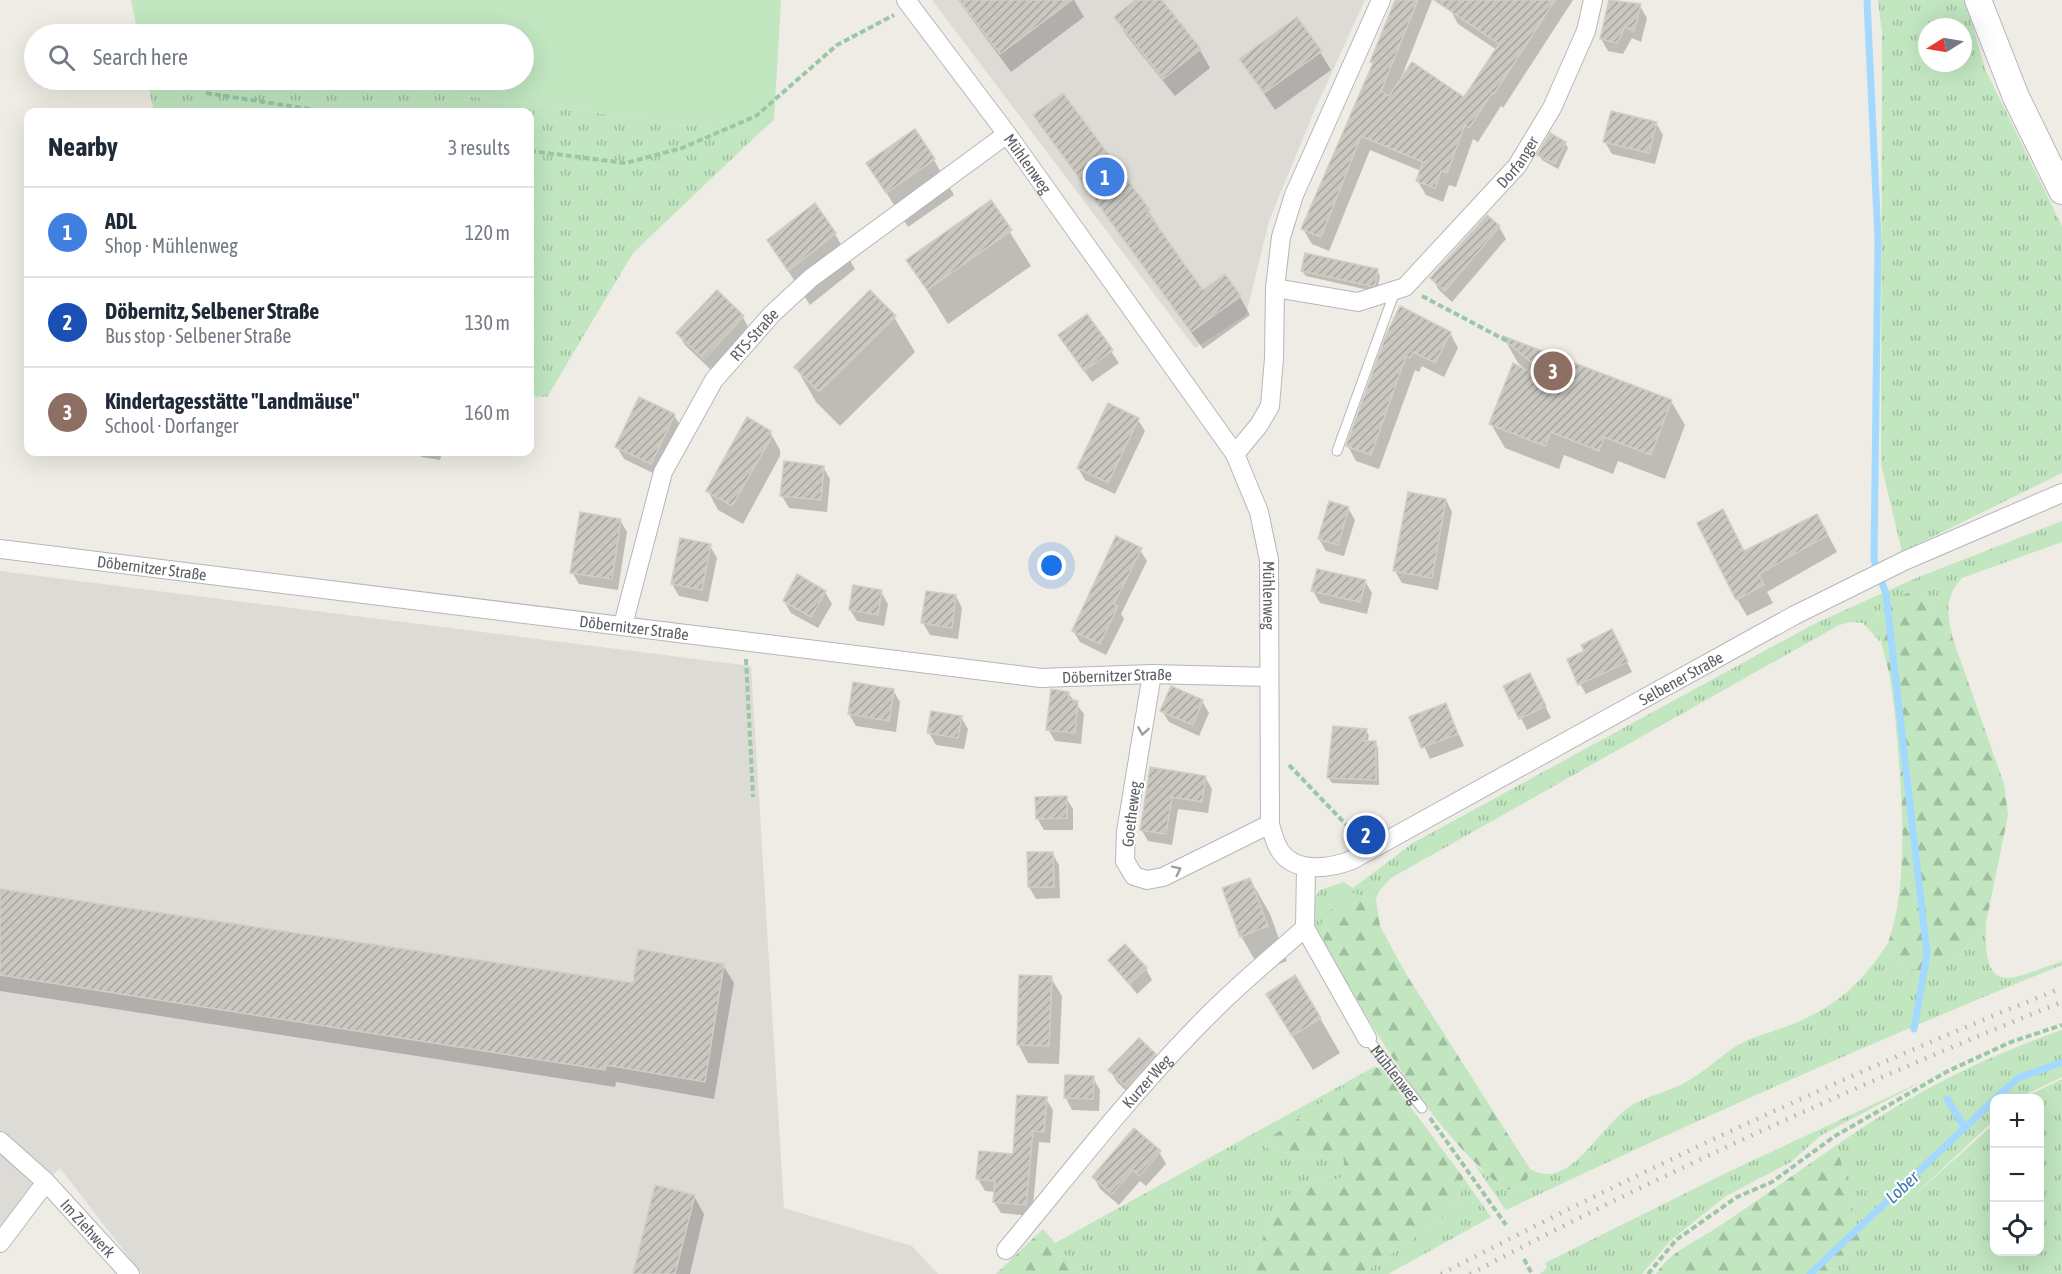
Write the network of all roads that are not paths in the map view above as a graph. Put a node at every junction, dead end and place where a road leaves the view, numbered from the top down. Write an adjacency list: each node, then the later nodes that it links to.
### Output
1 (1382, 0): 7 (street)
2 (1593, 0): 8 (street, Dorfanger)
3 (1978, 0): 6 (main road)
4 (908, 3): 5 (street, Mühlenweg)
5 (1007, 134): 10 (street, Mühlenweg); 13 (street, RTS-Straße)
6 (2062, 191)
7 (1275, 288): 8 (street); 10 (street)
8 (1400, 289): 9 (lane, Dorfanger)
9 (1337, 451)
10 (1235, 454): 15 (street, Mühlenweg)
11 (2062, 493): 17 (street, Selbener Straße)
12 (0, 549): 13 (street, Döbernitzer Straße)
13 (623, 625): 14 (street, Döbernitzer Straße)
14 (1152, 674): 15 (street, Döbernitzer Straße); 16 (street, Goetheweg, one-way to 16)
15 (1269, 677): 16 (street, Mühlenweg)
16 (1270, 824): 17 (street, Mühlenweg)
17 (1306, 867): 18 (street)
18 (1305, 928): 19 (street, Mühlenweg); 24 (street, Kurzer Weg)
19 (1367, 1038): 20 (lane, Mühlenweg)
20 (1422, 1108)
21 (0, 1141): 22 (street, Im Ziehwerk)
22 (46, 1182): 23 (street, Im Ziehwerk); 25 (street, Im Ziehwerk)
23 (0, 1243)
24 (1006, 1250)
25 (130, 1274)

